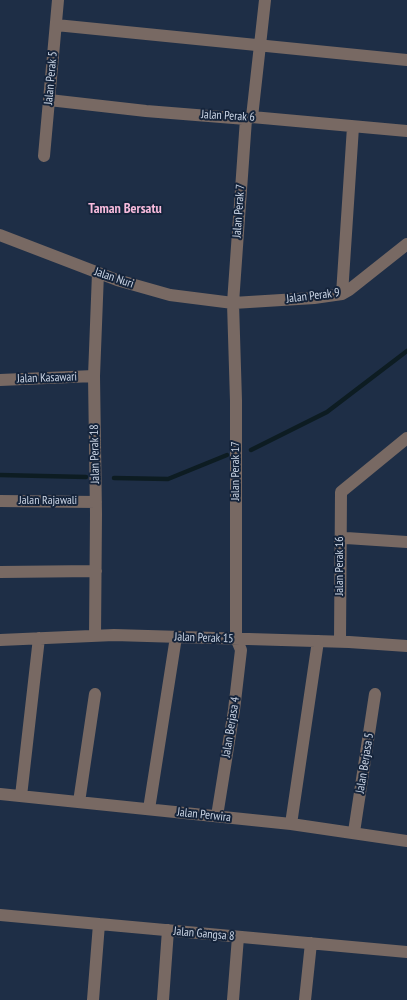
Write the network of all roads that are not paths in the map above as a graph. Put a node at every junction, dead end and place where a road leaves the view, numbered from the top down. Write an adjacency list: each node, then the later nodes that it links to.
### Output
1 (58, 0): 3 (street, Jalan Perak 5)
2 (265, 0): 4 (street, Jalan Perak 7)
3 (56, 25): 4 (street); 6 (street, Jalan Perak 5)
4 (261, 46): 5 (street); 7 (street, Jalan Perak 7)
5 (407, 60)
6 (49, 100): 7 (street, Jalan Perak 6); 10 (street, Jalan Perak 5)
7 (249, 118): 8 (street, Jalan Perak 6); 15 (street, Jalan Perak 7)
8 (352, 127): 9 (street, Jalan Perak 6); 14 (street)
9 (407, 131)
10 (44, 156)
11 (0, 235): 13 (street, Jalan Nuri)
12 (407, 244): 14 (street, Jalan Perak 9)
13 (98, 273): 15 (street, Jalan Nuri); 16 (street, Jalan Perak 18)
14 (342, 294): 15 (street, Jalan Perak 9)
15 (233, 303): 28 (street, Jalan Perak 17)
16 (94, 376): 17 (street, Jalan Kasawari); 20 (street, Jalan Perak 18)
17 (0, 380)
18 (407, 438): 21 (street, Jalan Perak 16)
19 (0, 501): 20 (street, Jalan Rajawali)
20 (96, 502): 23 (street, Jalan Perak 18)
21 (340, 540): 22 (street); 31 (street, Jalan Perak 16)
22 (407, 542)
23 (96, 571): 24 (street); 25 (street, Jalan Perak 18)
24 (0, 572)
25 (95, 636): 26 (street, Jalan Perak 15); 27 (street, Jalan Perak 15)
26 (176, 637): 28 (street, Jalan Perak 15); 38 (street)
27 (39, 638): 29 (street, Jalan Perak 15); 36 (street)
28 (236, 638): 30 (street, Jalan Perak 15); 39 (street, Jalan Berjasa 4)
29 (0, 640)
30 (318, 641): 31 (street, Jalan Perak 15); 40 (street)
31 (340, 641): 32 (street, Jalan Perak 15)
32 (407, 646)
33 (95, 694): 37 (street)
34 (375, 694): 41 (street, Jalan Berjasa 5)
35 (0, 794): 36 (street, Jalan Perwira)
36 (21, 796): 37 (street, Jalan Perwira)
37 (79, 802): 38 (street, Jalan Perwira)
38 (149, 809): 39 (street, Jalan Perwira)
39 (217, 816): 40 (street, Jalan Perwira)
40 (291, 824): 41 (street, Jalan Perwira)
41 (354, 832): 42 (street, Jalan Perwira)
42 (407, 841)
43 (0, 915): 44 (street, Jalan Gangsa 8)
44 (99, 924): 45 (street, Jalan Gangsa 8); 49 (street)
45 (168, 930): 46 (street, Jalan Gangsa 8); 50 (street)
46 (238, 937): 47 (street, Jalan Gangsa 8); 51 (street)
47 (311, 943): 48 (street, Jalan Gangsa 8); 52 (street)
48 (407, 952)
49 (93, 1000)
50 (163, 1000)
51 (233, 1000)
52 (305, 1000)

